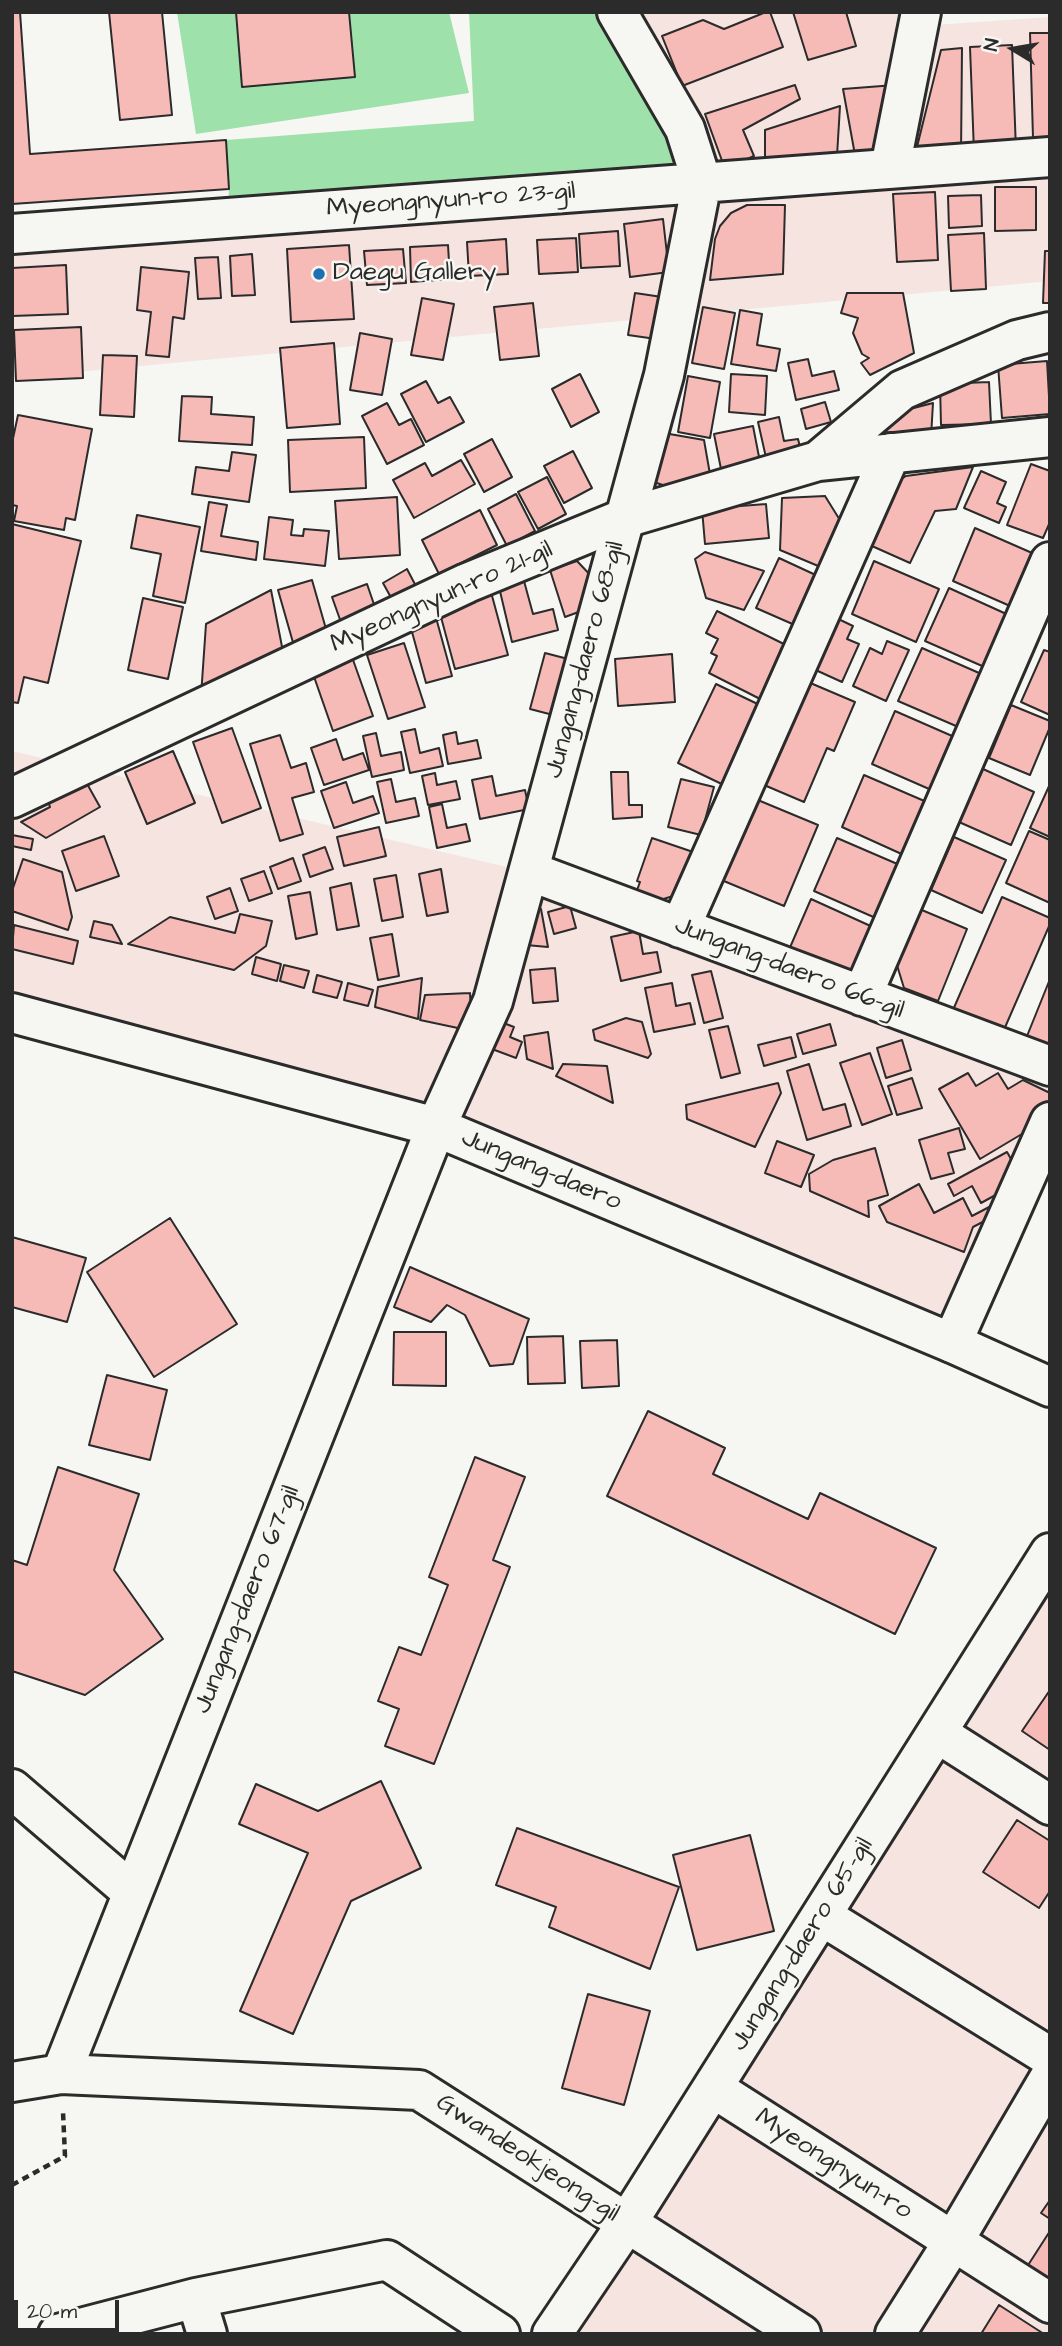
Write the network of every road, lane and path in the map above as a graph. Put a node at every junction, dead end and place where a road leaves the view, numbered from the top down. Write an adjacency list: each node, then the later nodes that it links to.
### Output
1 (617, 12): 5 (street)
2 (921, 12): 4 (street)
3 (1050, 157): 4 (street, Myeongnyun-ro 23-gil)
4 (890, 168): 5 (street, Myeongnyun-ro 23-gil)
5 (702, 182): 6 (street, Myeongnyun-ro 23-gil); 11 (street, Jungang-daero 68-gil)
6 (12, 234)
7 (1050, 332): 10 (street)
8 (1050, 437): 9 (street, Myeongnyun-ro 21-gil)
9 (891, 453): 10 (street, Myeongnyun-ro 21-gil); 15 (street)
10 (818, 461): 11 (street, Myeongnyun-ro 21-gil)
11 (625, 518): 13 (street, Myeongnyun-ro 21-gil); 14 (street, Jungang-daero 68-gil)
12 (1050, 562): 16 (street)
13 (12, 798)
14 (529, 871): 15 (street, Jungang-daero 66-gil); 20 (street, Jungang-daero 68-gil)
15 (680, 928): 16 (street, Jungang-daero 66-gil)
16 (862, 996): 18 (street, Jungang-daero 66-gil)
17 (12, 1013): 20 (street, Jungang-daero)
18 (1050, 1066)
19 (1050, 1122): 21 (street)
20 (436, 1127): 21 (street, Jungang-daero); 27 (street, Jungang-daero 67-gil)
21 (952, 1343): 22 (street, Jungang-daero)
22 (1050, 1387)
23 (1050, 1553): 24 (street, Jungang-daero 65-gil)
24 (937, 1733): 26 (street); 28 (street, Jungang-daero 65-gil)
25 (12, 1789): 27 (street)
26 (1050, 1805)
27 (132, 1892): 30 (street, Jungang-daero 67-gil)
28 (822, 1916): 29 (street); 33 (street, Jungang-daero 65-gil)
29 (1050, 2057)
30 (61, 2074): 32 (street, Gwandeokjeong-gil); 34 (path); 35 (street, Gwandeokjeong-gil)
31 (1050, 2077): 36 (street)
32 (12, 2082)
33 (713, 2088): 35 (street, Jungang-daero 65-gil); 36 (street, Myeongnyun-ro)
34 (12, 2185)
35 (627, 2223): 41 (street, Jungang-daero 65-gil); 42 (street, Gwandeokjeong-gil)
36 (953, 2242): 37 (street, Myeongnyun-ro); 43 (street)
37 (1050, 2303)
38 (201, 2316): 39 (street); 40 (street)
39 (58, 2334)
40 (500, 2334)
41 (552, 2334)
42 (801, 2334)
43 (895, 2334)

